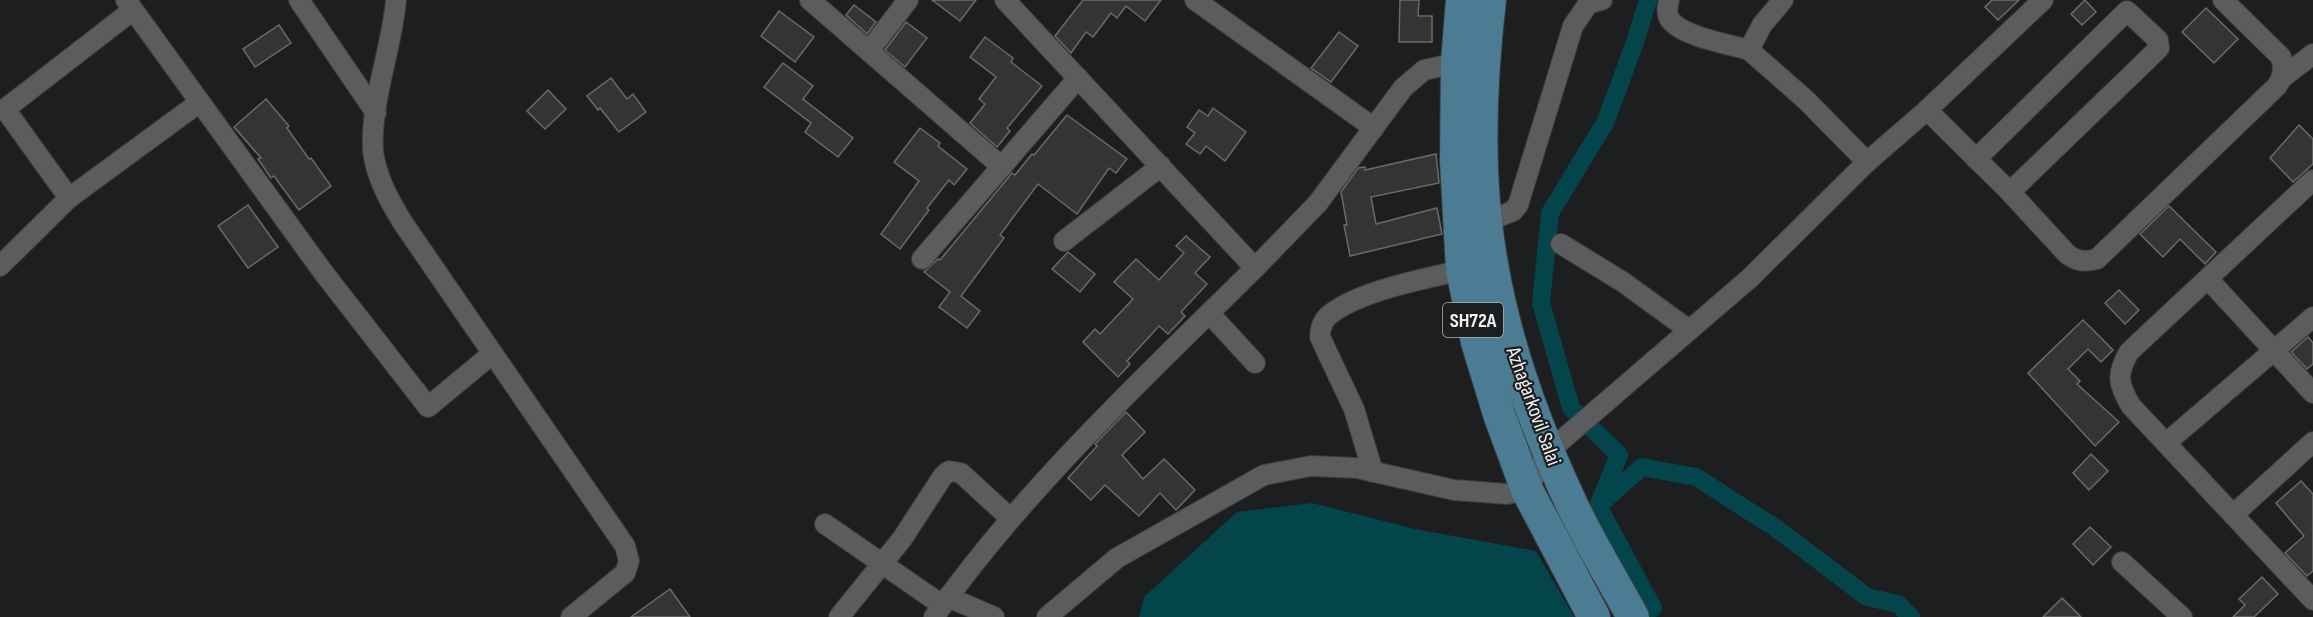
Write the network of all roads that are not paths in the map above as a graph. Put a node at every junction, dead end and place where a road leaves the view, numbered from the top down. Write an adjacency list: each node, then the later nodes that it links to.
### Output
1 (298, 0): 24 (street)
2 (396, 0): 24 (street)
3 (810, 0): 17 (street)
4 (908, 0): 17 (street)
5 (1005, 0): 20 (street)
6 (1195, 0): 25 (street)
7 (1462, 0): 19 (main road, Azhagarkovil Salai / SH72A)
8 (1490, 0): 19 (main road, Azhagarkovil Salai / SH72A)
9 (1602, 0): 33 (street)
10 (1669, 0): 16 (street)
11 (1783, 0): 16 (street)
12 (2043, 0): 23 (street)
13 (2223, 0): 21 (street)
14 (2126, 4): 26 (street); 31 (street)
15 (130, 5): 22 (street); 32 (street)
16 (1749, 50): 27 (street)
17 (869, 51): 29 (street)
18 (2313, 54): 21 (street)
19 (1470, 59): 25 (street); 33 (main road, Azhagarkovil Salai / SH72A); 39 (main road, Azhagarkovil Salai / SH72A)
20 (1078, 78): 28 (street); 29 (street)
21 (2282, 78): 31 (street)
22 (200, 102): 32 (street); 45 (street)
23 (1927, 110): 26 (street); 27 (street)
24 (376, 113): 45 (street)
25 (1374, 128): 38 (street)
26 (1976, 159): 31 (street)
27 (1867, 162): 43 (street)
28 (1161, 166): 34 (street); 38 (street)
29 (1002, 167): 36 (street)
30 (2313, 180): 40 (street)
31 (2010, 192)
32 (69, 198): 37 (street)
33 (1486, 222): 48 (main road, Azhagarkovil Salai / SH72A)
34 (1064, 241)
35 (1561, 244): 43 (street)
36 (922, 259)
37 (0, 266)
38 (1255, 267): 41 (street)
39 (1462, 270): 51 (street); 52 (main road, Azhagarkovil Salai / SH72A)
40 (2208, 279): 44 (street); 50 (street)
41 (1209, 313): 46 (street); 54 (street)
42 (2313, 317): 44 (street)
43 (1689, 330): 48 (street)
44 (2275, 352): 47 (street); 50 (street)
45 (492, 354): 61 (street)
46 (1255, 363)
47 (2313, 393)
48 (1561, 441): 52 (street); 60 (main road, Azhagarkovil Salai / SH72A)
49 (2313, 442): 53 (street)
50 (2166, 443): 53 (street)
51 (1373, 472): 52 (street); 64 (street)
52 (1527, 490): 65 (main road, Azhagarkovil Salai / SH72A)
53 (2233, 515): 58 (street)
54 (1010, 518): 57 (street); 59 (street)
55 (825, 524): 57 (street)
56 (2122, 562): 66 (street)
57 (882, 564): 59 (street); 62 (street)
58 (2312, 598)
59 (942, 607): 63 (street)
60 (1631, 613)
61 (571, 617)
62 (839, 617)
63 (994, 617)
64 (1047, 617)
65 (1593, 617)
66 (2182, 617)

